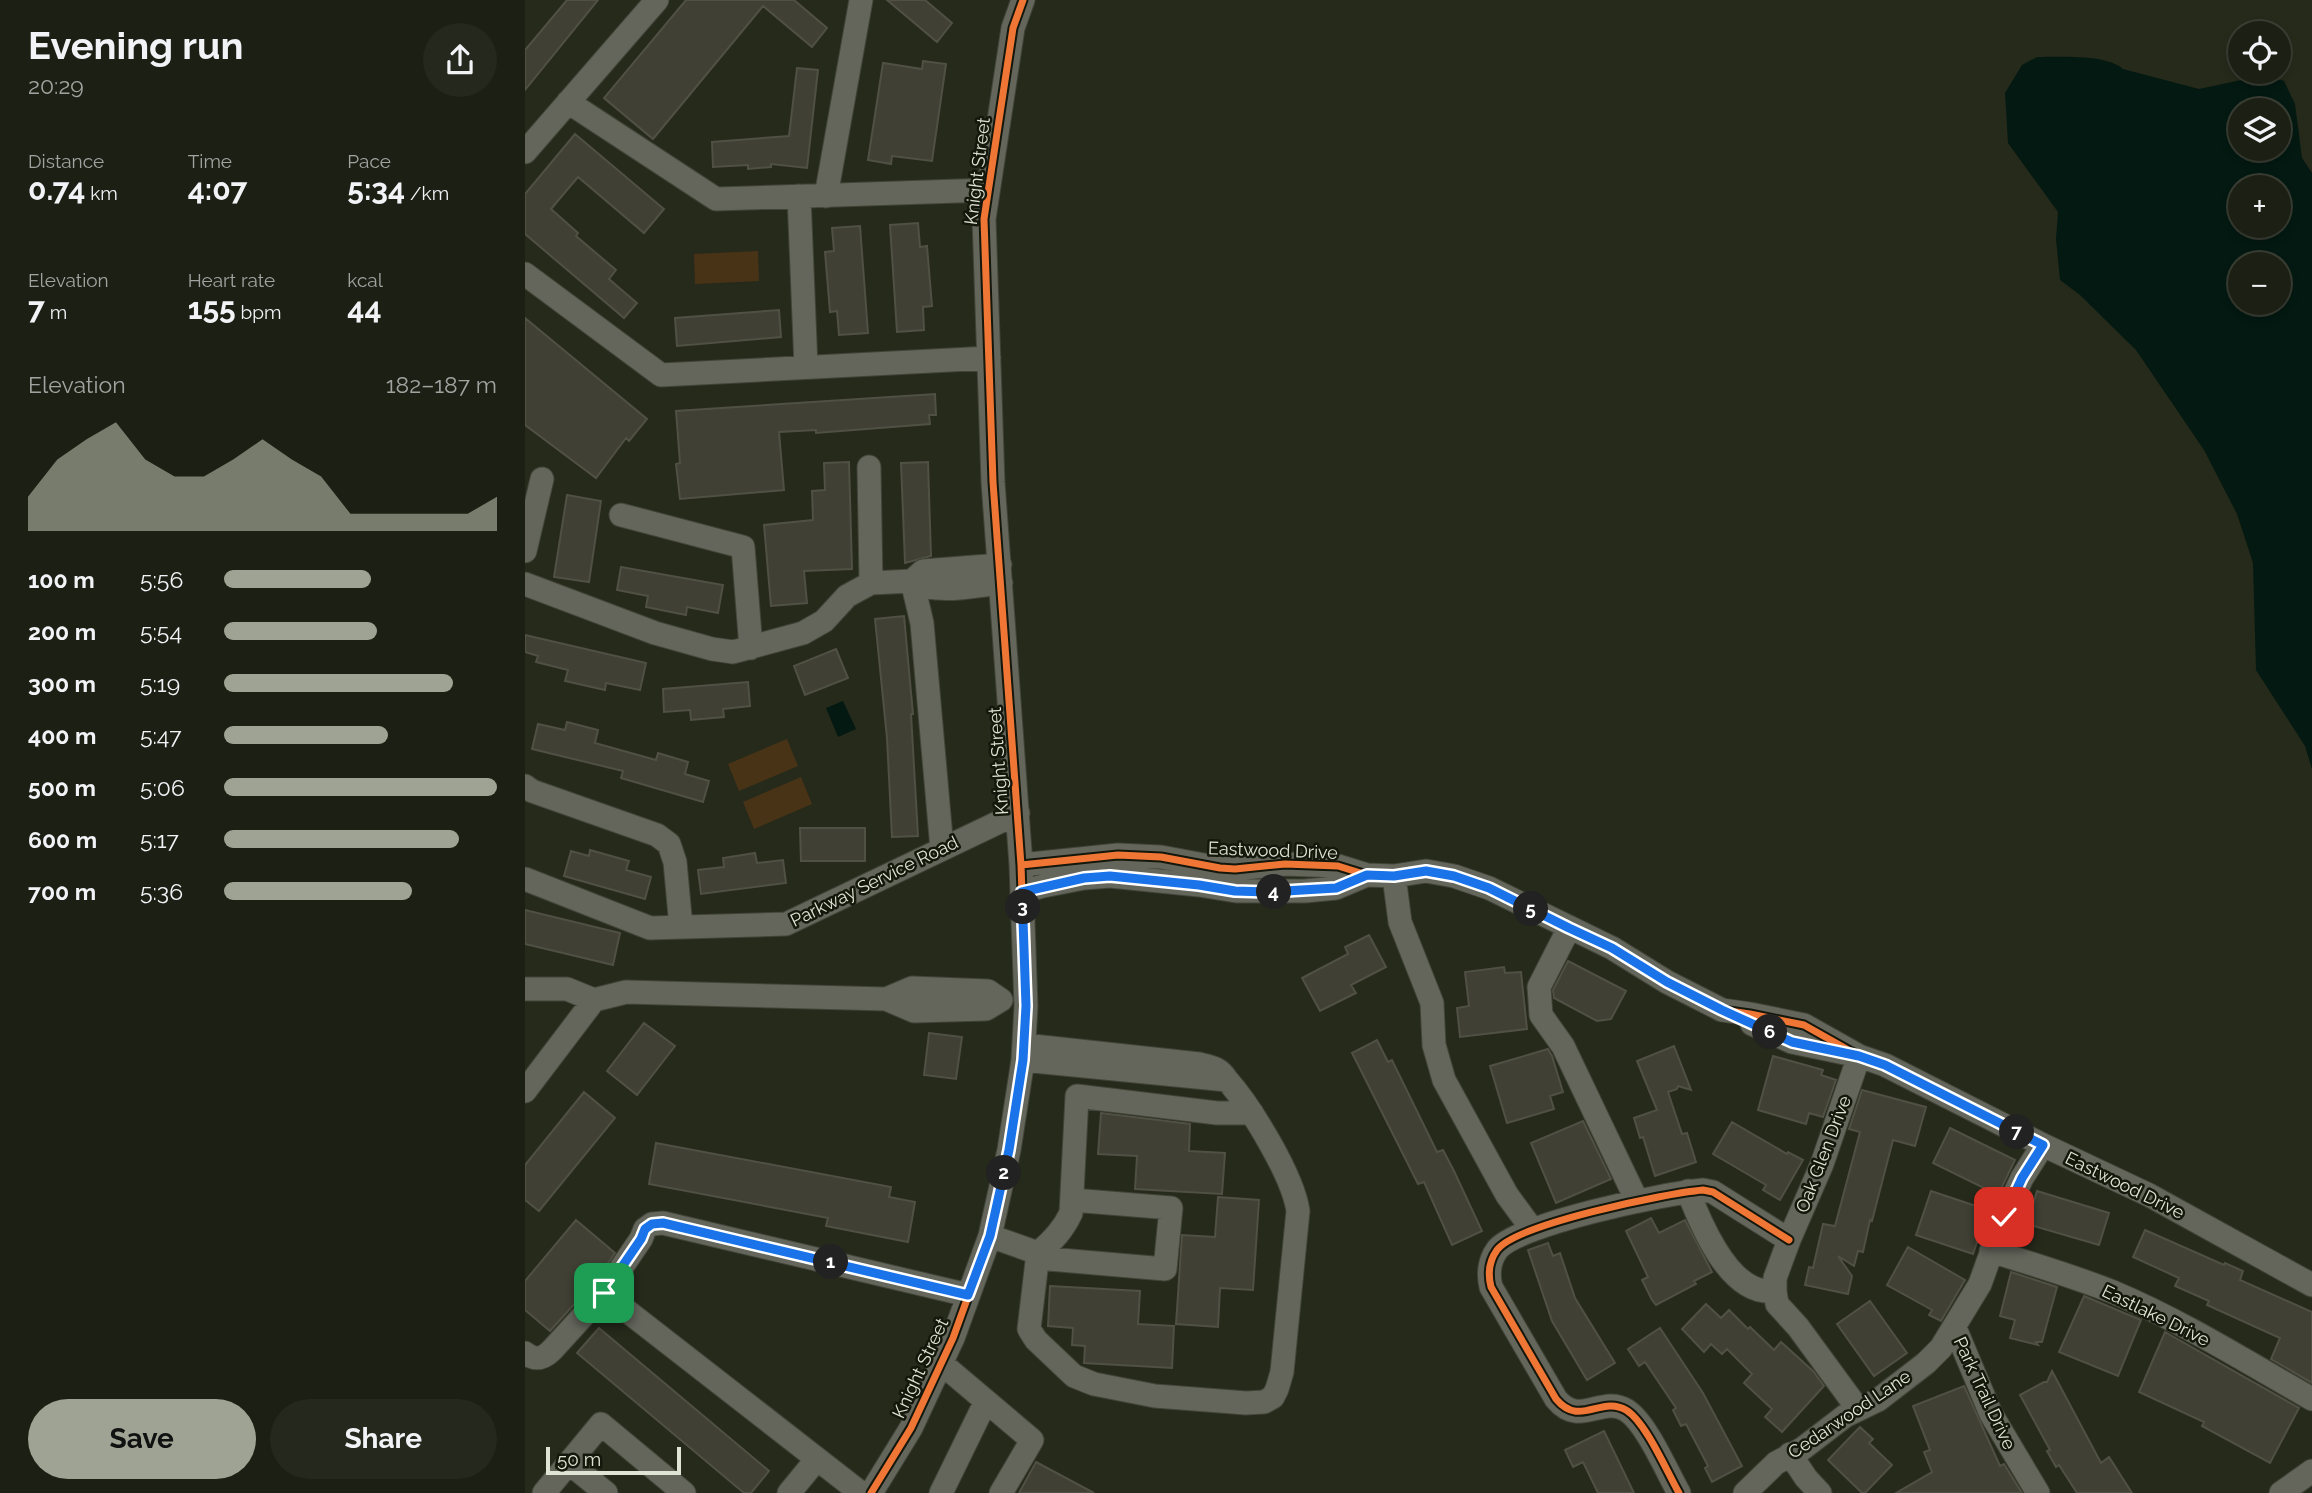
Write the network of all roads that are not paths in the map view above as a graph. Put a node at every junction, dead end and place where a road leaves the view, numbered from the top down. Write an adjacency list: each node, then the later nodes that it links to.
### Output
1 (657, 0): 4 (street)
2 (860, 0): 8 (street)
3 (1023, 0): 6 (street, Knight Street)
4 (568, 102): 5 (street); 7 (street)
5 (525, 152)
6 (988, 190): 8 (street); 10 (street, Knight Street)
7 (799, 196): 8 (street); 11 (street)
8 (826, 196)
9 (525, 274): 11 (street)
10 (989, 358): 11 (street); 16 (street, Knight Street)
11 (806, 367)
12 (869, 467): 18 (street)
13 (542, 479): 15 (street)
14 (621, 515): 20 (street)
15 (525, 551)
16 (1000, 574): 17 (street); 22 (street, Knight Street)
17 (912, 582): 18 (street); 23 (street)
18 (871, 583): 20 (street)
19 (525, 584): 20 (street)
20 (751, 648)
21 (525, 786): 29 (street)
22 (1018, 813): 23 (street, Parkway Service Road); 24 (street, Knight Street)
23 (941, 849): 29 (street, Parkway Service Road)
24 (1021, 865): 25 (street, Eastwood Drive); 28 (street, Knight Street)
25 (1367, 875): 26 (street, Eastwood Drive); 28 (street, Eastwood Drive)
26 (1394, 876): 30 (street, Eastwood Drive); 44 (street)
27 (525, 878): 29 (street, Parkway Service Road)
28 (1022, 892): 33 (street, Knight Street)
29 (681, 927)
30 (1569, 928): 35 (street, Eastwood Drive); 43 (street)
31 (525, 989): 32 (street)
32 (594, 1000): 33 (street); 37 (street)
33 (1025, 1000): 34 (street, Knight Street)
34 (1023, 1053): 36 (street); 45 (street, Knight Street)
35 (1859, 1056): 40 (street, Eastwood Drive); 46 (street, Oak Glen Drive)
36 (1080, 1058): 38 (street); 39 (street)
37 (525, 1091)
38 (1077, 1096): 39 (street); 42 (street)
39 (1252, 1113): 48 (street)
40 (2043, 1145): 47 (street, Cedarwood Lane); 49 (street, Eastwood Drive)
41 (1688, 1191): 43 (street); 46 (street); 50 (street)
42 (1072, 1200): 48 (street); 48 (street)
43 (1637, 1201): 44 (street)
44 (1532, 1229): 71 (street)
45 (990, 1236): 48 (street); 52 (street, Knight Street)
46 (1789, 1240): 50 (street, Oak Glen Drive)
47 (1991, 1251): 53 (street, Cedarwood Lane); 56 (street, Eastlake Drive)
48 (1038, 1255)
49 (2312, 1285)
50 (1775, 1291): 58 (street)
51 (604, 1293): 52 (street); 54 (street); 60 (street)
52 (968, 1295): 55 (street, Knight Street)
53 (1955, 1328): 58 (street, Cedarwood Lane); 74 (street, Park Trail Drive)
54 (525, 1353)
55 (941, 1363): 57 (street); 68 (street, Knight Street)
56 (2312, 1399)
57 (986, 1401): 69 (street); 70 (street)
58 (1858, 1409): 59 (street, Cedarwood Lane)
59 (1790, 1454): 72 (street, Cedarwood Lane); 73 (street)
60 (817, 1459): 66 (street); 67 (street)
61 (569, 1463): 63 (street); 64 (street); 65 (street)
62 (2312, 1471): 75 (street)
63 (544, 1493)
64 (606, 1493)
65 (684, 1493)
66 (789, 1493)
67 (860, 1493)
68 (871, 1493)
69 (941, 1493)
70 (1001, 1493)
71 (1679, 1493)
72 (1745, 1493)
73 (1820, 1493)
74 (2038, 1493)
75 (2281, 1493)

